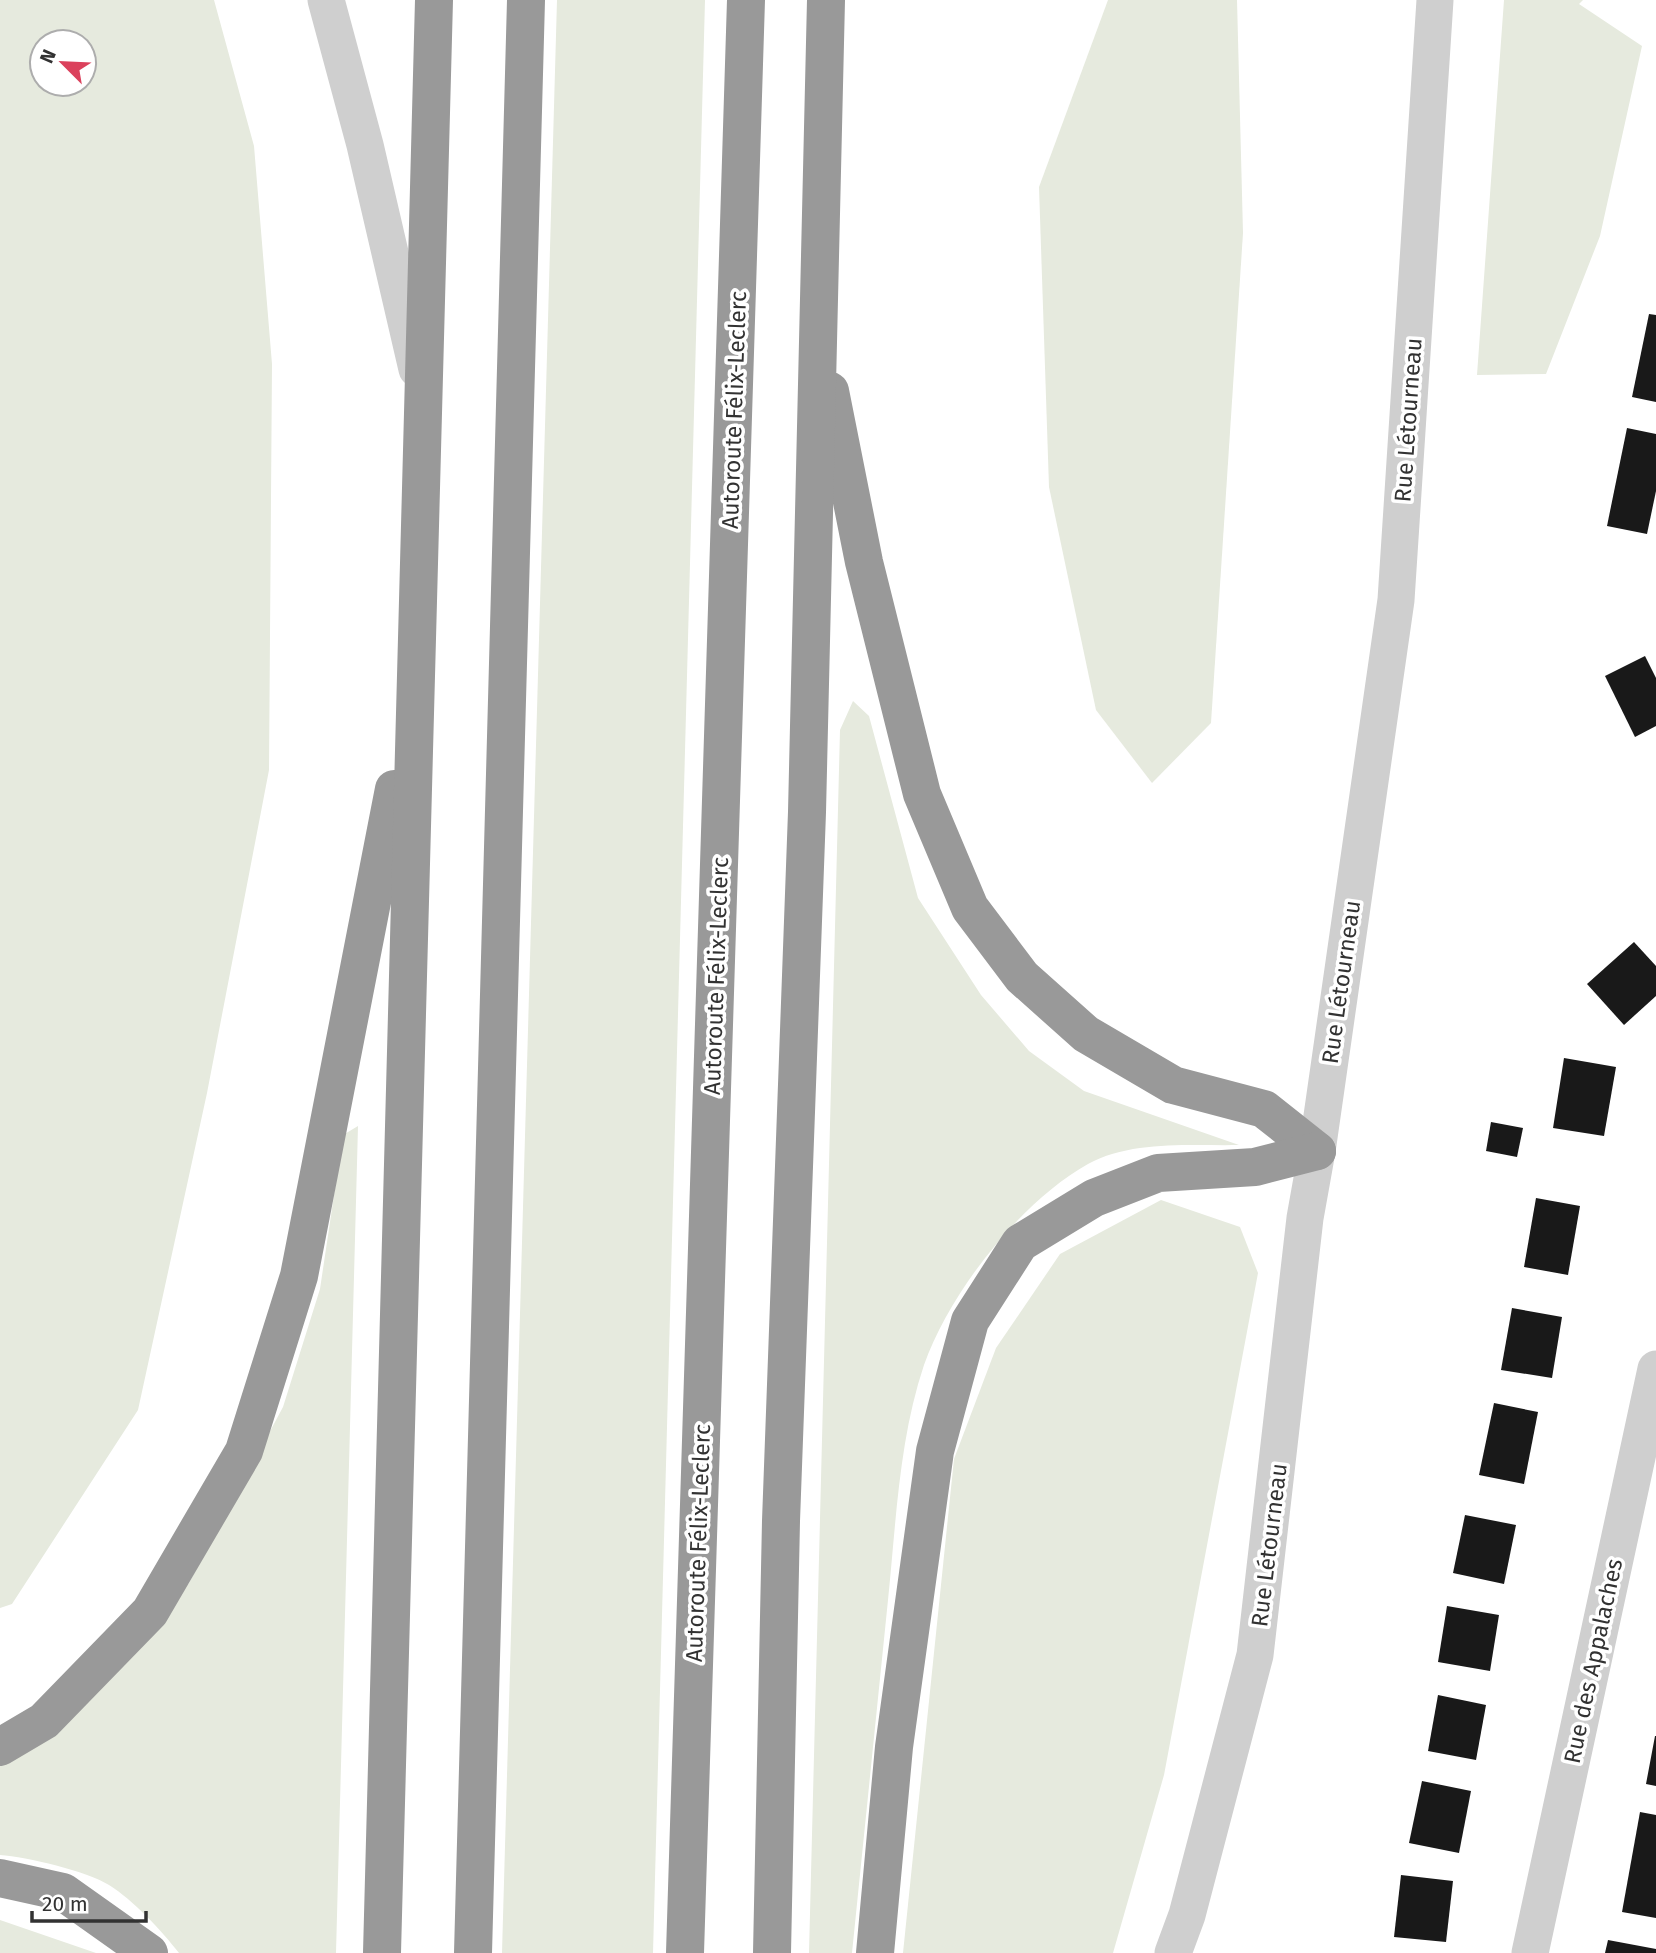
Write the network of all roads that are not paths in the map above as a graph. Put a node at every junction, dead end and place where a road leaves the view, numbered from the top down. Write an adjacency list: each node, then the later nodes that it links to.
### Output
1 (326, 0): 8 (street)
2 (434, 0): 8 (highway)
3 (526, 0): 16 (highway)
4 (746, 0): 17 (highway, Autoroute Félix-Leclerc)
5 (826, 0): 7 (highway)
6 (1434, 0): 10 (street, Rue Létourneau)
7 (816, 320): 10 (highway); 18 (highway)
8 (424, 400): 9 (highway)
9 (415, 680): 12 (highway); 15 (highway)
10 (1317, 1151): 19 (highway); 20 (street, Rue Létourneau)
11 (1656, 1369): 21 (street, Rue des Appalaches)
12 (0, 1747)
13 (0, 1878): 14 (highway)
14 (149, 1953)
15 (382, 1953)
16 (473, 1953)
17 (685, 1953)
18 (772, 1953)
19 (875, 1953)
20 (1173, 1953)
21 (1530, 1953)

